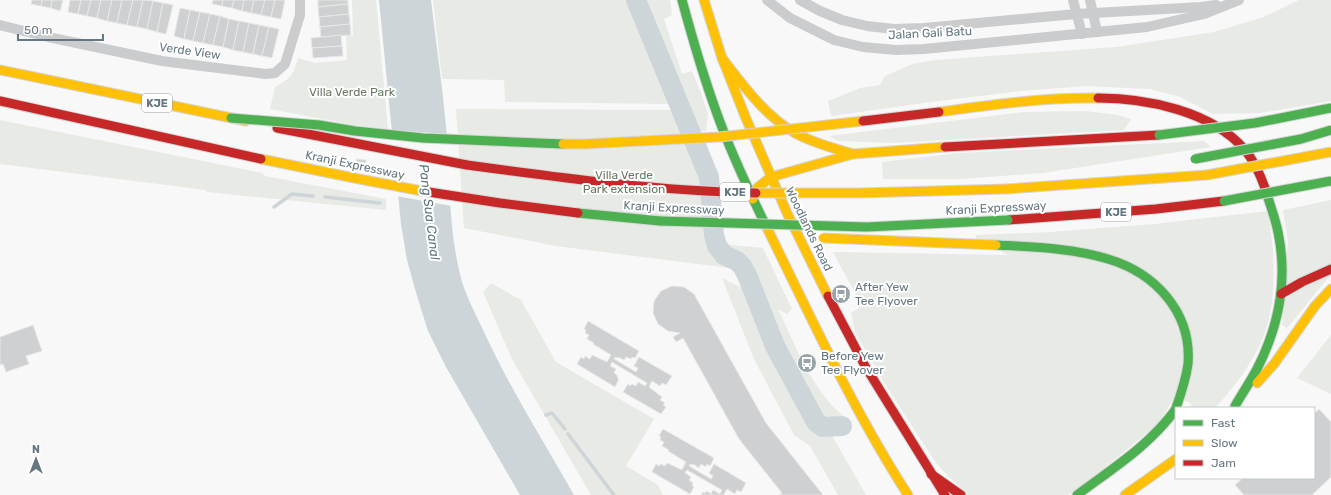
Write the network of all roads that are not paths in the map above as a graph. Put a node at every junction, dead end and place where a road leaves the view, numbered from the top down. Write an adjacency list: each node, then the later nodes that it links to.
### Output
1 (300, 0): 11 (street, Verde View)
2 (682, 0): 20 (main road)
3 (704, 0): 14 (main road, Woodlands Road)
4 (767, 0): 13 (street, Jalan Gali Batu)
5 (800, 0): 10 (street, Jalan Gali Batu)
6 (1073, 0): 10 (street)
7 (1090, 0): 9 (street)
8 (1237, 1): 9 (street, Jalan Gali Batu); 12 (street, Jalan Gali Batu)
9 (1093, 12): 10 (street, Jalan Gali Batu); 12 (street)
10 (1076, 14): 13 (street)
11 (0, 25)
12 (1097, 32): 13 (street, Jalan Gali Batu)
13 (1082, 34)
14 (722, 58): 18 (main road, Woodlands Road); 23 (main road)
15 (0, 70): 19 (main road, Kranji Expressway / KJE)
16 (0, 101): 30 (main road, Kranji Expressway / KJE)
17 (1331, 108): 23 (main road, bridge)
18 (745, 116): 20 (main road); 26 (main road, Woodlands Road)
19 (230, 118): 27 (main road, Kranji Expressway / KJE, bridge); 33 (main road, bridge)
20 (722, 127): 29 (main road)
21 (1331, 130): 24 (main road, bridge)
22 (1331, 152): 27 (main road, Kranji Expressway / KJE, bridge)
23 (853, 154): 26 (main road)
24 (1191, 160)
25 (1168, 169): 27 (main road)
26 (771, 176): 29 (main road); 38 (main road, Woodlands Road)
27 (1142, 178)
28 (1331, 181): 30 (main road, Kranji Expressway / KJE, bridge)
29 (753, 199): 39 (main road)
30 (660, 221): 34 (main road, bridge)
31 (1331, 269): 33 (main road)
32 (1331, 289): 35 (main road)
33 (1281, 294): 35 (main road)
34 (1176, 407)
35 (1234, 407)
36 (1175, 410): 42 (main road)
37 (1175, 460): 43 (main road)
38 (931, 474): 40 (main road, Woodlands Road); 41 (main road)
39 (908, 495)
40 (945, 495)
41 (962, 495)
42 (1077, 495)
43 (1125, 495)

